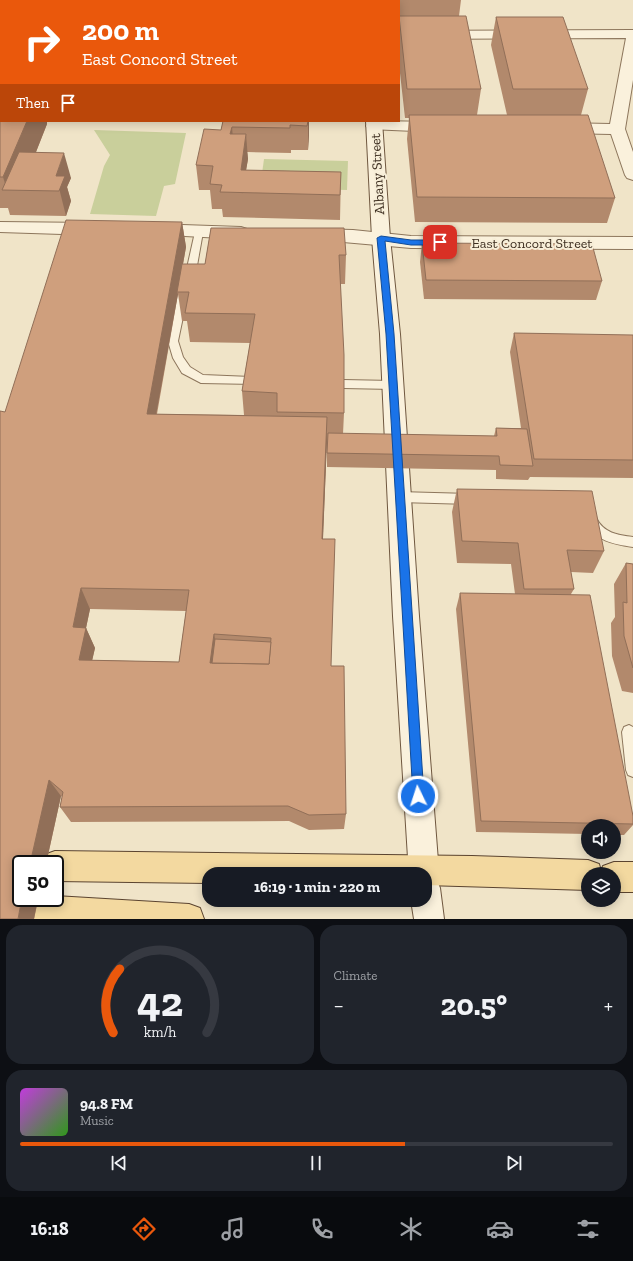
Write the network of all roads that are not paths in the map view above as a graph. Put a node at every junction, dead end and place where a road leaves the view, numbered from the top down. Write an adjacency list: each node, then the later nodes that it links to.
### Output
1 (633, 34): 2 (street)
2 (400, 35)
3 (633, 38): 7 (street)
4 (374, 123): 5 (street); 15 (street, Albany Street)
5 (456, 127)
6 (548, 128): 7 (street)
7 (617, 129): 8 (street)
8 (633, 175)
9 (0, 227): 10 (street)
10 (110, 230)
11 (134, 230): 12 (street)
12 (199, 232): 13 (street); 17 (lane)
13 (261, 234)
14 (300, 235): 15 (street, East Concord Street)
15 (381, 238): 16 (street, East Concord Street); 19 (street, Albany Street)
16 (633, 243)
17 (251, 381)
18 (343, 384): 19 (lane)
19 (393, 385): 20 (street, Albany Street)
20 (399, 497): 21 (lane); 27 (street, Albany Street)
21 (483, 500)
22 (585, 509): 23 (lane)
23 (633, 542)
24 (628, 732): 25 (lane)
25 (633, 770)
26 (64, 866): 28 (main road)
27 (423, 867)
28 (202, 870)
29 (581, 875): 31 (main road)
30 (621, 876): 32 (main road)
31 (432, 877)
32 (633, 877)
33 (428, 907): 36 (street, Albany Street)
34 (36, 910): 35 (main road)
35 (189, 919)
36 (429, 919)

